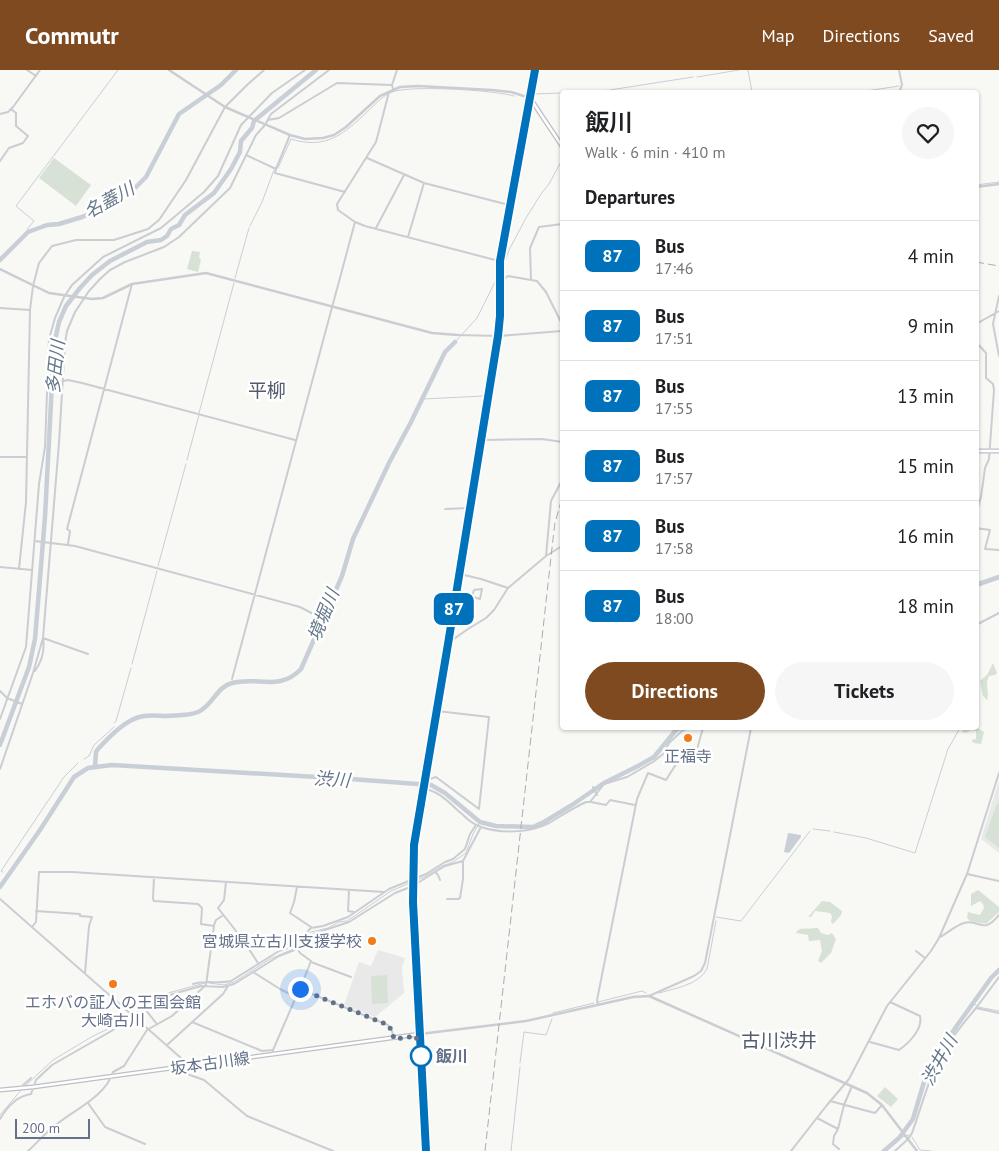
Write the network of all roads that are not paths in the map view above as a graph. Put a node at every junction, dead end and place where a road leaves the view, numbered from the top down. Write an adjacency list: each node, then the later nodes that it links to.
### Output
1 (28, 70): 10 (street)
2 (40, 70): 10 (street)
3 (169, 70): 15 (street)
4 (264, 70): 15 (street)
5 (305, 70): 18 (street)
6 (329, 70): 19 (street)
7 (397, 70): 11 (street)
8 (535, 70): 14 (highway)
9 (899, 70): 12 (street)
10 (36, 76): 16 (street)
11 (392, 85): 13 (street); 19 (street)
12 (900, 90)
13 (390, 92): 14 (street); 21 (street); 24 (street)
14 (530, 98): 22 (main road); 32 (highway)
15 (225, 107): 18 (street); 42 (street)
16 (11, 109): 17 (street); 25 (street)
17 (0, 114)
18 (249, 118): 20 (street); 43 (street)
19 (268, 120): 20 (street)
20 (264, 125): 21 (street); 23 (street)
21 (290, 135): 26 (street)
22 (560, 143)
23 (246, 155): 26 (street); 45 (street)
24 (367, 158): 27 (street); 31 (street)
25 (0, 160)
26 (276, 169): 31 (street)
27 (404, 175): 28 (street); 35 (street)
28 (424, 183): 32 (street); 36 (street)
29 (999, 184): 30 (street)
30 (979, 187)
31 (345, 192): 33 (street)
32 (510, 206): 37 (highway)
33 (355, 222): 35 (street); 46 (street)
34 (560, 224): 39 (street)
35 (375, 229): 36 (street)
36 (408, 237): 37 (street)
37 (500, 261): 40 (highway)
38 (0, 269): 42 (street)
39 (530, 279): 40 (street); 51 (street)
40 (500, 282): 55 (highway)
41 (132, 284): 45 (street); 46 (street); 59 (street)
42 (33, 286): 43 (street); 48 (street)
43 (66, 296): 45 (street); 73 (street)
44 (999, 296): 50 (street)
45 (83, 298): 58 (street)
46 (331, 306): 54 (street); 60 (street)
47 (0, 308): 48 (street)
48 (30, 310): 66 (street)
49 (999, 311): 50 (street)
50 (993, 315): 52 (street); 57 (street)
51 (560, 317)
52 (979, 323)
53 (560, 331): 55 (street)
54 (458, 335): 55 (street)
55 (498, 336): 61 (highway)
56 (979, 345): 64 (street)
57 (999, 356)
58 (63, 381): 59 (street); 74 (street)
59 (105, 389): 60 (street); 75 (street)
60 (296, 440): 85 (street)
61 (481, 440): 62 (street); 70 (highway)
62 (560, 442)
63 (979, 451): 64 (main road)
64 (989, 451): 65 (main road); 69 (street)
65 (999, 451)
66 (27, 457): 67 (street); 80 (street)
67 (0, 458)
68 (560, 484): 78 (street)
69 (979, 504)
70 (470, 508): 71 (street); 82 (highway)
71 (445, 509)
72 (979, 528): 77 (street)
73 (36, 541): 74 (street); 81 (street)
74 (50, 542): 75 (street); 90 (street)
75 (68, 544): 85 (street)
76 (560, 547): 78 (street)
77 (999, 550)
78 (546, 556): 83 (street)
79 (0, 567): 80 (street)
80 (19, 569): 81 (street)
81 (32, 570): 95 (street)
82 (460, 574): 83 (street); 84 (highway)
83 (508, 588): 91 (street)
84 (456, 592): 86 (street); 91 (highway)
85 (254, 594): 88 (street); 93 (street)
86 (472, 596): 86 (street)
87 (999, 613): 89 (street)
88 (319, 617)
89 (979, 623)
90 (43, 638): 92 (street); 96 (street)
91 (448, 644): 97 (highway)
92 (88, 654)
93 (232, 679)
94 (0, 690): 95 (street)
95 (8, 699): 96 (street); 98 (street)
96 (21, 704): 102 (street)
97 (436, 711): 104 (highway); 104 (street)
98 (0, 720)
99 (684, 730): 107 (street)
100 (702, 730): 109 (street)
101 (751, 730): 145 (street)
102 (0, 769)
103 (999, 773): 113 (street)
104 (425, 780): 105 (highway)
105 (424, 788): 110 (street); 118 (highway)
106 (593, 788): 107 (street)
107 (597, 795): 108 (street)
108 (590, 802): 109 (street); 110 (street)
109 (635, 805): 148 (street)
110 (479, 826): 111 (street); 118 (street)
111 (463, 861): 112 (street); 123 (street)
112 (435, 872): 115 (street); 118 (street)
113 (967, 874): 116 (street); 131 (street)
114 (154, 877): 117 (street); 124 (street); 128 (street)
115 (440, 880)
116 (999, 881)
117 (226, 882): 119 (street); 127 (street)
118 (413, 882): 121 (street); 132 (street); 156 (highway)
119 (297, 887): 120 (street); 130 (street)
120 (349, 890): 121 (street); 125 (street)
121 (384, 892): 125 (street)
122 (0, 899): 129 (street)
123 (447, 899)
124 (36, 911): 129 (street); 138 (street)
125 (354, 912): 130 (street)
126 (999, 915): 131 (street)
127 (222, 916): 128 (street); 136 (street)
128 (214, 926): 141 (street)
129 (32, 927): 138 (street)
130 (311, 928): 132 (street)
131 (939, 938): 134 (street)
132 (296, 947): 135 (street); 136 (street); 137 (street)
133 (916, 951): 134 (street)
134 (926, 958): 147 (street)
135 (311, 962): 139 (street); 144 (street)
136 (258, 963): 137 (street)
137 (253, 970): 141 (street); 143 (street); 146 (street)
138 (84, 974): 152 (street)
139 (351, 977)
140 (999, 977): 149 (street)
141 (206, 983): 142 (street); 143 (street); 150 (street); 154 (street)
142 (193, 984)
143 (228, 986): 153 (street)
144 (300, 989): 146 (street); 157 (street)
145 (649, 996): 148 (street); 165 (street)
146 (296, 997): 160 (street)
147 (890, 1002): 158 (street); 158 (street)
148 (598, 1005): 156 (street)
149 (976, 1008): 151 (street); 177 (street)
150 (145, 1009): 152 (street); 154 (street)
151 (999, 1013)
152 (132, 1016): 155 (street); 167 (street)
153 (192, 1022): 159 (street); 160 (street)
154 (156, 1024): 155 (street)
155 (147, 1030): 159 (street); 163 (street)
156 (420, 1034): 157 (main road, 坂本古川線); 182 (highway)
157 (394, 1039): 161 (main road, 坂本古川線)
158 (869, 1042): 165 (street)
159 (167, 1045): 162 (street)
160 (273, 1050): 161 (street)
161 (274, 1054): 162 (main road, 坂本古川線)
162 (184, 1066): 163 (main road, 坂本古川線); 181 (street)
163 (112, 1076): 167 (main road, 坂本古川線); 170 (street)
164 (31, 1078): 168 (street)
165 (846, 1083): 166 (street); 171 (street)
166 (852, 1086): 172 (street); 173 (street)
167 (33, 1087): 168 (main road, 坂本古川線); 175 (street)
168 (19, 1088): 169 (main road, 坂本古川線)
169 (0, 1090)
170 (88, 1102): 178 (street); 180 (street)
171 (830, 1102): 172 (street); 174 (street)
172 (844, 1105): 173 (street); 176 (street)
173 (882, 1105): 177 (street)
174 (817, 1118): 176 (street); 183 (street)
175 (0, 1119)
176 (838, 1129): 179 (street)
177 (908, 1139): 184 (street); 185 (street)
178 (145, 1144)
179 (839, 1149)
180 (28, 1151)
181 (333, 1151)
182 (426, 1151)
183 (791, 1151)
184 (896, 1151)
185 (917, 1151)

